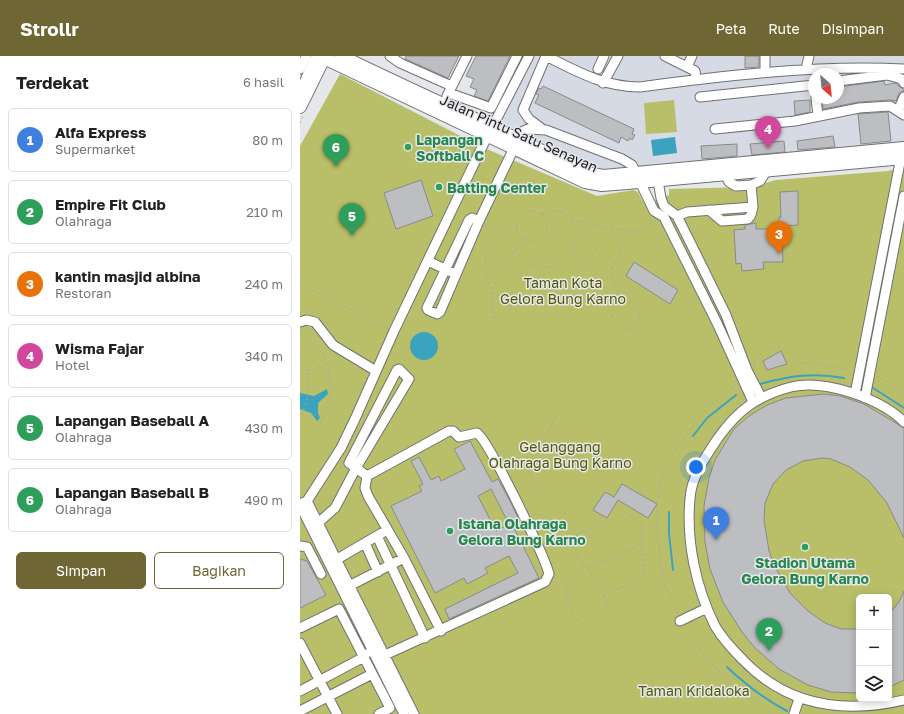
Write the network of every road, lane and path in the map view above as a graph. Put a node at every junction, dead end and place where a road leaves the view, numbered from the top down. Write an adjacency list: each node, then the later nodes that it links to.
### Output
1 (306, 56): 22 (street)
2 (341, 56): 18 (main road, Jalan Pintu Satu Senayan)
3 (390, 56): 32 (street)
4 (460, 56): 32 (street)
5 (467, 56): 35 (street)
6 (517, 56): 35 (street)
7 (529, 56): 45 (street)
8 (546, 56): 17 (street); 43 (street)
9 (604, 56): 20 (street)
10 (618, 56): 30 (street)
11 (665, 56): 16 (street)
12 (692, 56): 19 (street)
13 (765, 56): 24 (street)
14 (809, 56): 21 (street)
15 (322, 57): 18 (main road, Jalan Pintu Satu Senayan); 34 (street); 40 (main road)
16 (675, 58): 19 (street)
17 (559, 59): 30 (street)
18 (354, 67): 39 (main road, Jalan Pintu Satu Senayan)
19 (687, 67): 28 (street)
20 (598, 68)
21 (811, 68)
22 (300, 69)
23 (904, 69): 27 (street)
24 (765, 71): 25 (street); 28 (street)
25 (808, 71)
26 (844, 71): 27 (street)
27 (887, 72): 29 (street); 31 (street)
28 (696, 79): 30 (street)
29 (844, 80)
30 (603, 83)
31 (904, 83)
32 (447, 84): 39 (street)
33 (808, 86): 36 (street)
34 (300, 90)
35 (449, 93): 39 (street)
36 (700, 97)
37 (904, 97): 41 (street)
38 (817, 104): 42 (street)
39 (439, 106): 45 (main road, Jalan Pintu Satu Senayan)
40 (300, 107)
41 (901, 113): 42 (street)
42 (818, 116): 44 (street)
43 (542, 129): 46 (street); 52 (street)
44 (715, 129)
45 (490, 131): 46 (main road, Jalan Pintu Satu Senayan); 47 (main road, Jalan Pintu Satu Senayan); 67 (street)
46 (512, 136): 52 (main road, Jalan Pintu Satu Senayan)
47 (514, 148): 52 (main road, Jalan Pintu Satu Senayan); 60 (street)
48 (903, 152): 49 (main road, Jalan Pintu Satu Senayan); 51 (main road, Jalan Pintu Satu Senayan); 54 (street)
49 (767, 170): 50 (main road, Jalan Pintu Satu Senayan); 53 (street)
50 (725, 174): 51 (main road, Jalan Pintu Satu Senayan); 53 (street)
51 (658, 176): 52 (main road, Jalan Pintu Satu Senayan); 57 (street)
52 (638, 178): 58 (street)
53 (751, 185): 57 (street)
54 (893, 193): 55 (street); 84 (street)
55 (904, 195): 87 (street)
56 (542, 214): 59 (path); 61 (path); 62 (path)
57 (677, 216): 75 (street)
58 (664, 218): 63 (path); 79 (street)
59 (571, 220): 63 (path); 69 (path)
60 (479, 221): 68 (street); 70 (street)
61 (547, 222): 64 (path); 65 (path)
62 (517, 227): 64 (path); 72 (path)
63 (633, 231): 69 (path)
64 (523, 237): 66 (path)
65 (574, 249): 66 (path); 74 (path)
66 (514, 251): 72 (path)
67 (428, 261): 68 (street); 80 (street)
68 (446, 270): 70 (street); 70 (street)
69 (612, 270): 73 (path)
70 (456, 274)
71 (300, 284): 80 (path)
72 (491, 290): 76 (path); 78 (path)
73 (621, 302): 74 (path); 74 (path)
74 (616, 305)
75 (726, 315): 79 (street); 88 (street)
76 (495, 318)
77 (300, 322): 86 (street)
78 (532, 322)
79 (717, 323): 88 (street)
80 (394, 331): 86 (street)
81 (300, 334): 83 (path)
82 (300, 355): 85 (path)
83 (327, 366): 85 (path); 96 (path)
84 (859, 368): 87 (street); 88 (path); 90 (street)
85 (307, 370): 94 (path)
86 (376, 371): 99 (street)
87 (870, 371): 89 (path); 91 (street)
88 (744, 374): 92 (street); 123 (path)
89 (904, 392)
90 (855, 394): 91 (street); 92 (street)
91 (866, 398): 95 (street)
92 (757, 400): 121 (street)
93 (558, 412): 102 (path)
94 (300, 417)
95 (904, 422)
96 (300, 447)
97 (356, 468): 97 (street); 98 (street); 100 (street)
98 (368, 476): 101 (street); 125 (street)
99 (302, 504): 100 (street); 103 (street)
100 (318, 524): 110 (street)
101 (388, 529): 104 (street); 109 (street)
102 (583, 531): 106 (path); 108 (path); 112 (path)
103 (314, 533): 107 (street); 110 (street)
104 (376, 536): 105 (street); 111 (street)
105 (365, 543): 110 (street); 114 (street)
106 (641, 544): 108 (path); 115 (path)
107 (303, 546): 116 (street)
108 (612, 556): 113 (path)
109 (404, 558): 111 (street); 125 (street)
110 (333, 562): 118 (street)
111 (390, 565): 114 (street); 126 (street)
112 (582, 566): 113 (path); 122 (path)
113 (589, 568): 119 (path)
114 (378, 572): 118 (street)
115 (646, 572): 117 (path); 119 (path)
116 (321, 574)
117 (656, 582)
118 (346, 588): 128 (street); 129 (street)
119 (603, 596): 120 (path)
120 (608, 606)
121 (707, 608): 123 (street); 136 (street)
122 (577, 621)
123 (680, 621): 143 (path)
124 (300, 628): 130 (street)
125 (441, 631): 126 (street)
126 (425, 638): 129 (street)
127 (300, 643): 132 (street)
128 (371, 648): 130 (street); 141 (street)
129 (385, 655): 142 (street)
130 (364, 657): 131 (street); 132 (street)
131 (372, 674): 134 (street); 140 (street)
132 (320, 680): 133 (street); 134 (street)
133 (300, 691)
134 (328, 697): 137 (street); 139 (street)
135 (904, 700): 138 (street)
136 (798, 702): 138 (street); 144 (street)
137 (300, 712)
138 (821, 712)
139 (337, 714)
140 (380, 714)
141 (404, 714)
142 (414, 714)
143 (773, 714)
144 (794, 714)

